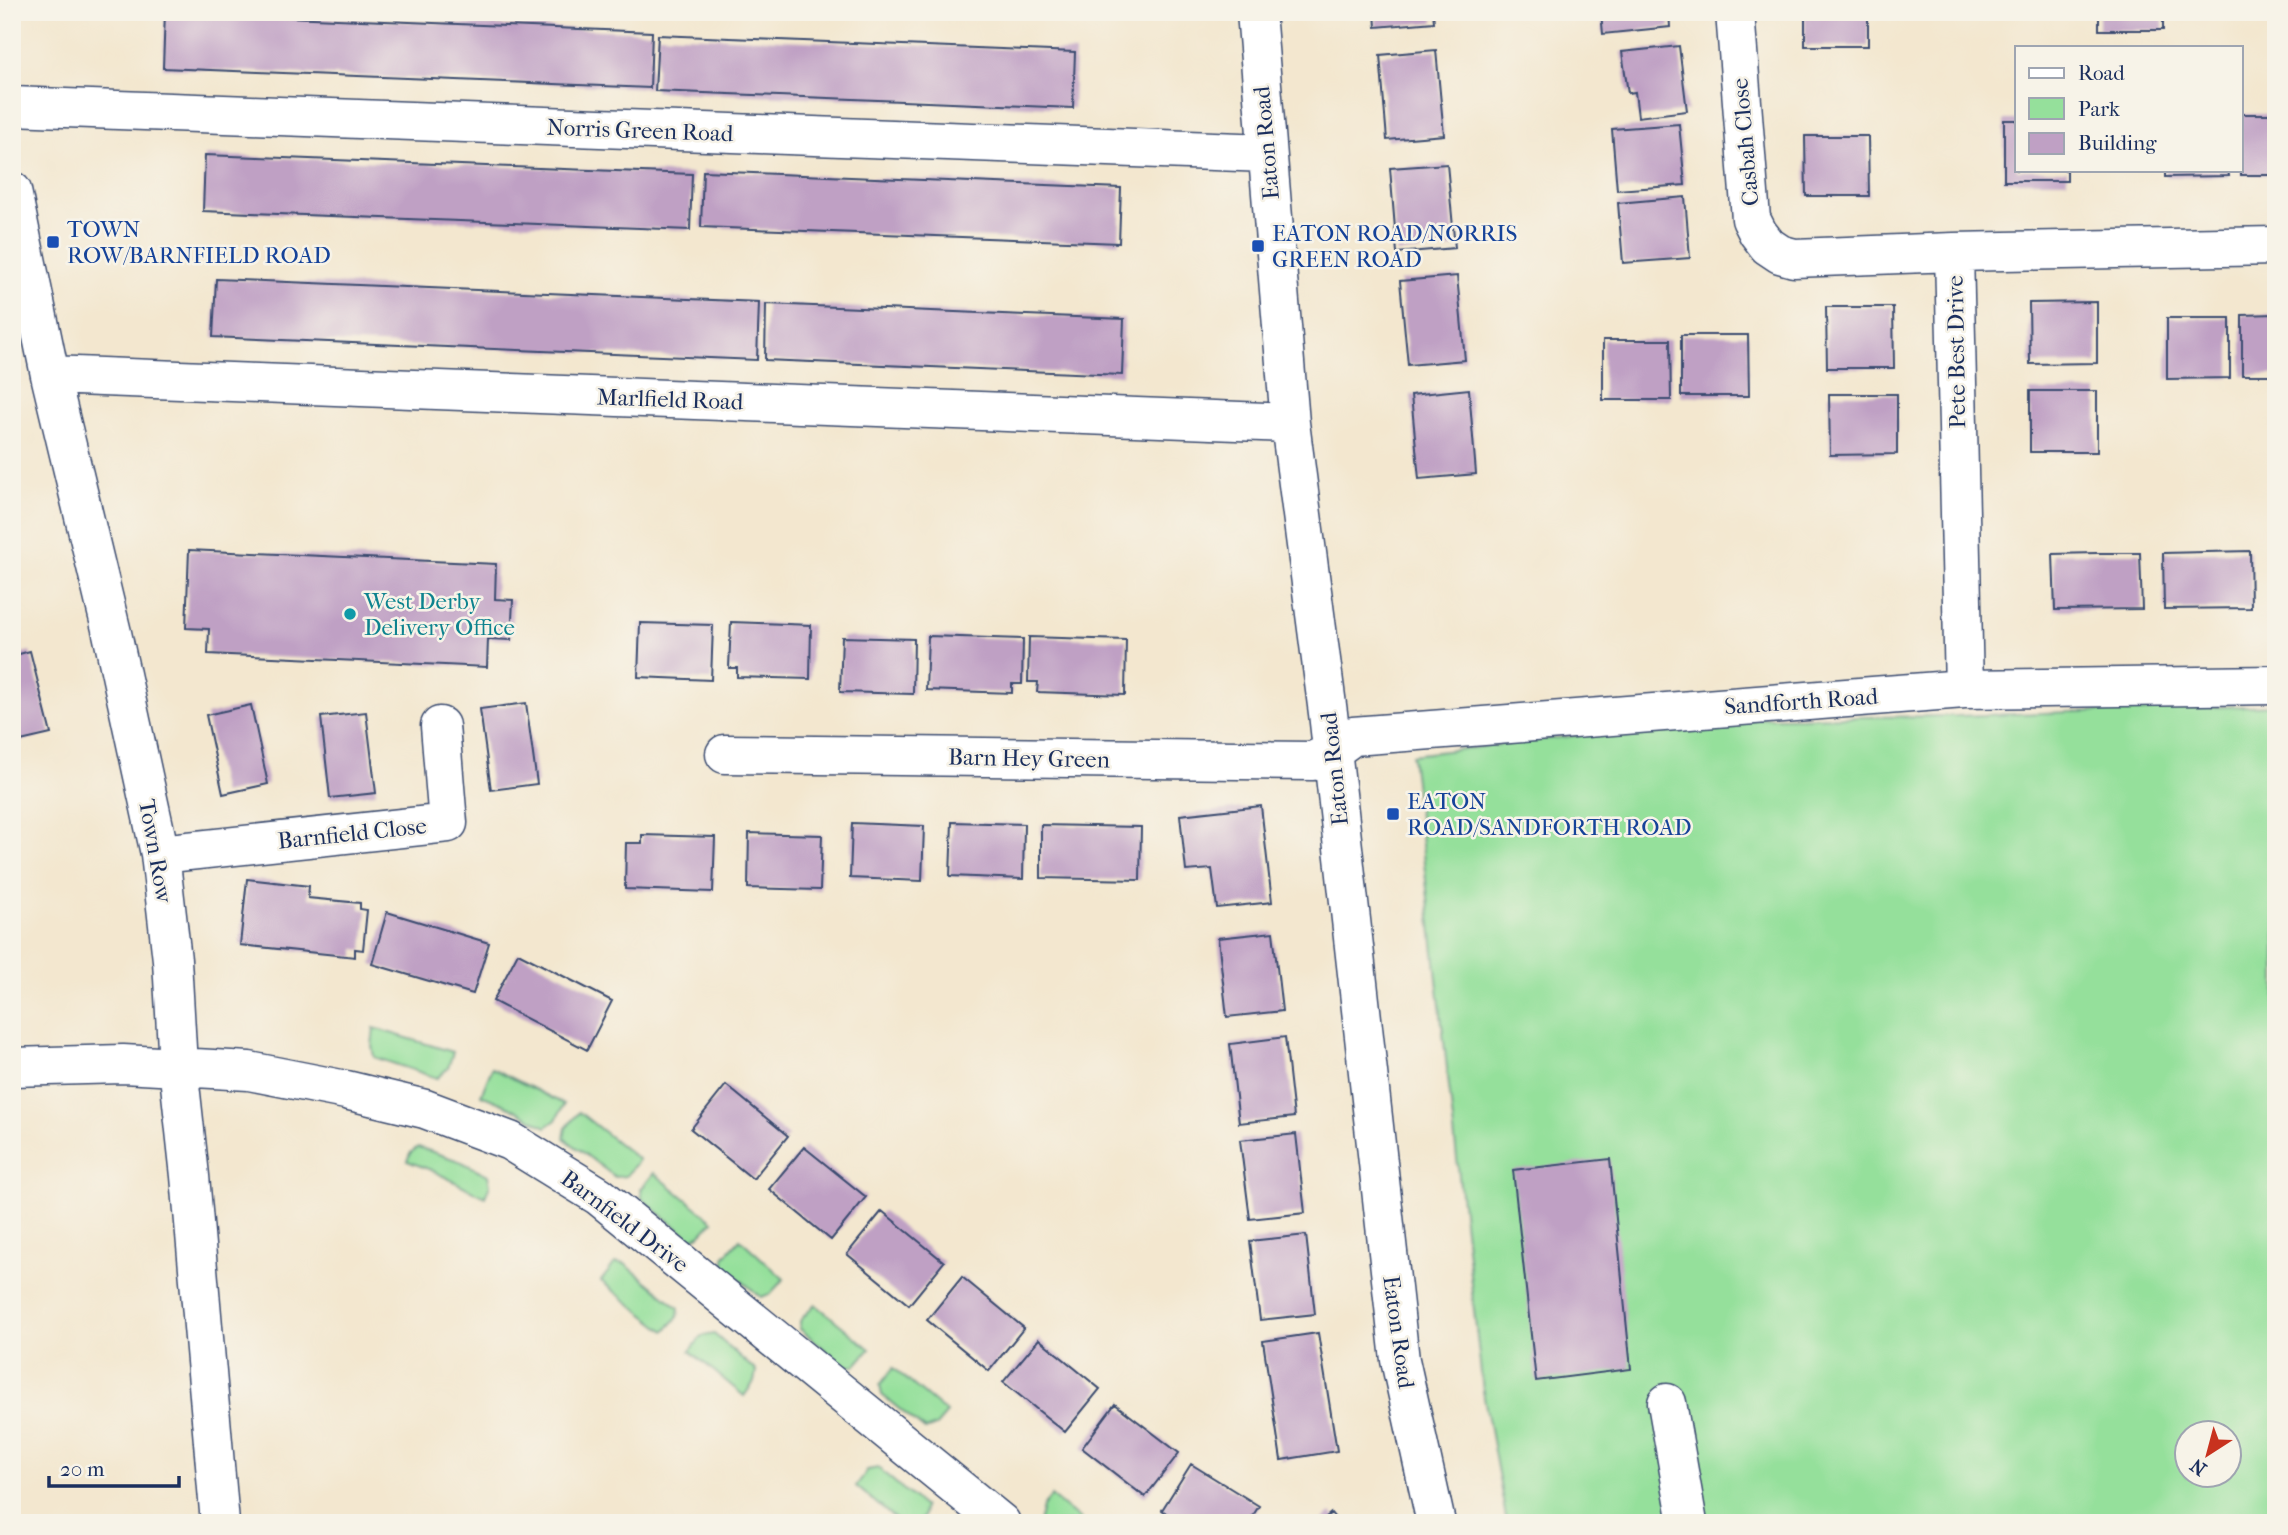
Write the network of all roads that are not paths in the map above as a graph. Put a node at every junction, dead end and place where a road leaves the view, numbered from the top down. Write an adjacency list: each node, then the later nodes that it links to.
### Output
1 (1256, 12): 4 (street, Eaton Road)
2 (1735, 12): 7 (street, Casbah Close)
3 (12, 106): 4 (street, Norris Green Road)
4 (1267, 153): 9 (street, Eaton Road)
5 (12, 191): 8 (street, Town Row)
6 (2276, 246): 7 (street, Pete Best Drive)
7 (1954, 252): 11 (street, Pete Best Drive)
8 (50, 375): 9 (street, Marlfield Road); 15 (street, Town Row)
9 (1290, 423): 13 (street, Eaton Road)
10 (2276, 684): 11 (street, Sandforth Road)
11 (1964, 689): 13 (street, Sandforth Road)
12 (440, 726): 15 (street, Barnfield Close)
13 (1331, 752): 14 (street, Barn Hey Green); 21 (street, Eaton Road)
14 (725, 754)
15 (160, 854): 16 (street, Town Row)
16 (177, 1066): 17 (street, Barnfield Drive); 19 (street, Town Row); 20 (street, Barnfield Drive)
17 (12, 1067)
18 (1667, 1403): 22 (street)
19 (220, 1523)
20 (1001, 1523)
21 (1436, 1523)
22 (1688, 1523)

